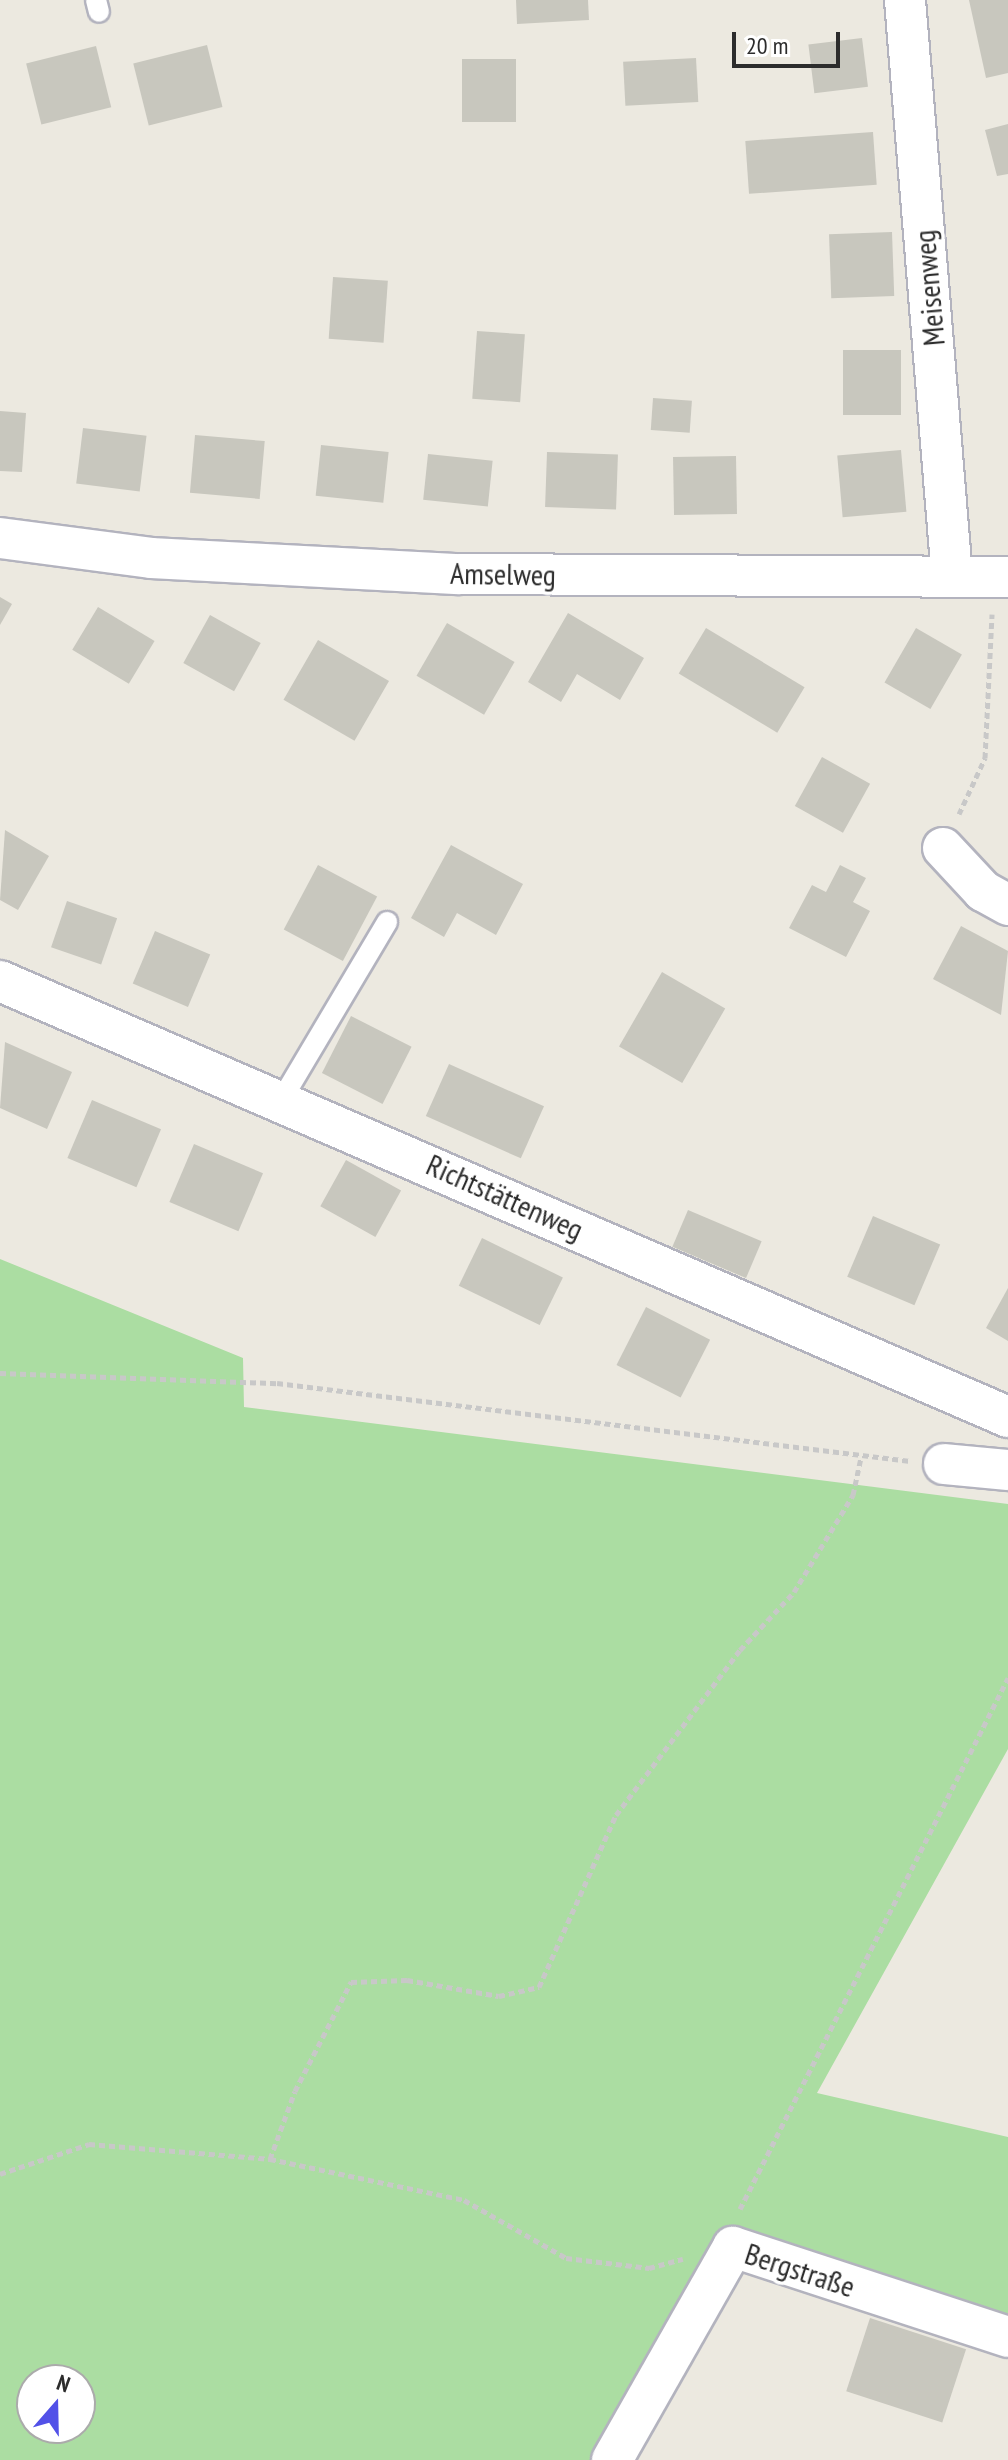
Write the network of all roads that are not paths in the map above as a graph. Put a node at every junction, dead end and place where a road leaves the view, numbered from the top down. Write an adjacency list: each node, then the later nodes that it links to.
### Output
1 (905, 0): 3 (street, Meisenweg)
2 (0, 538): 3 (street, Amselweg)
3 (952, 576): 4 (street, Amselweg)
4 (1001, 577)
5 (943, 848): 6 (street)
6 (1008, 905)
7 (387, 922): 9 (lane)
8 (0, 981): 9 (street, Richtstättenweg)
9 (282, 1099): 10 (street, Richtstättenweg)
10 (1008, 1417)
11 (944, 1464): 12 (street)
12 (1008, 1470)
13 (1008, 2337): 14 (street, Bergstraße)
14 (612, 2460)

